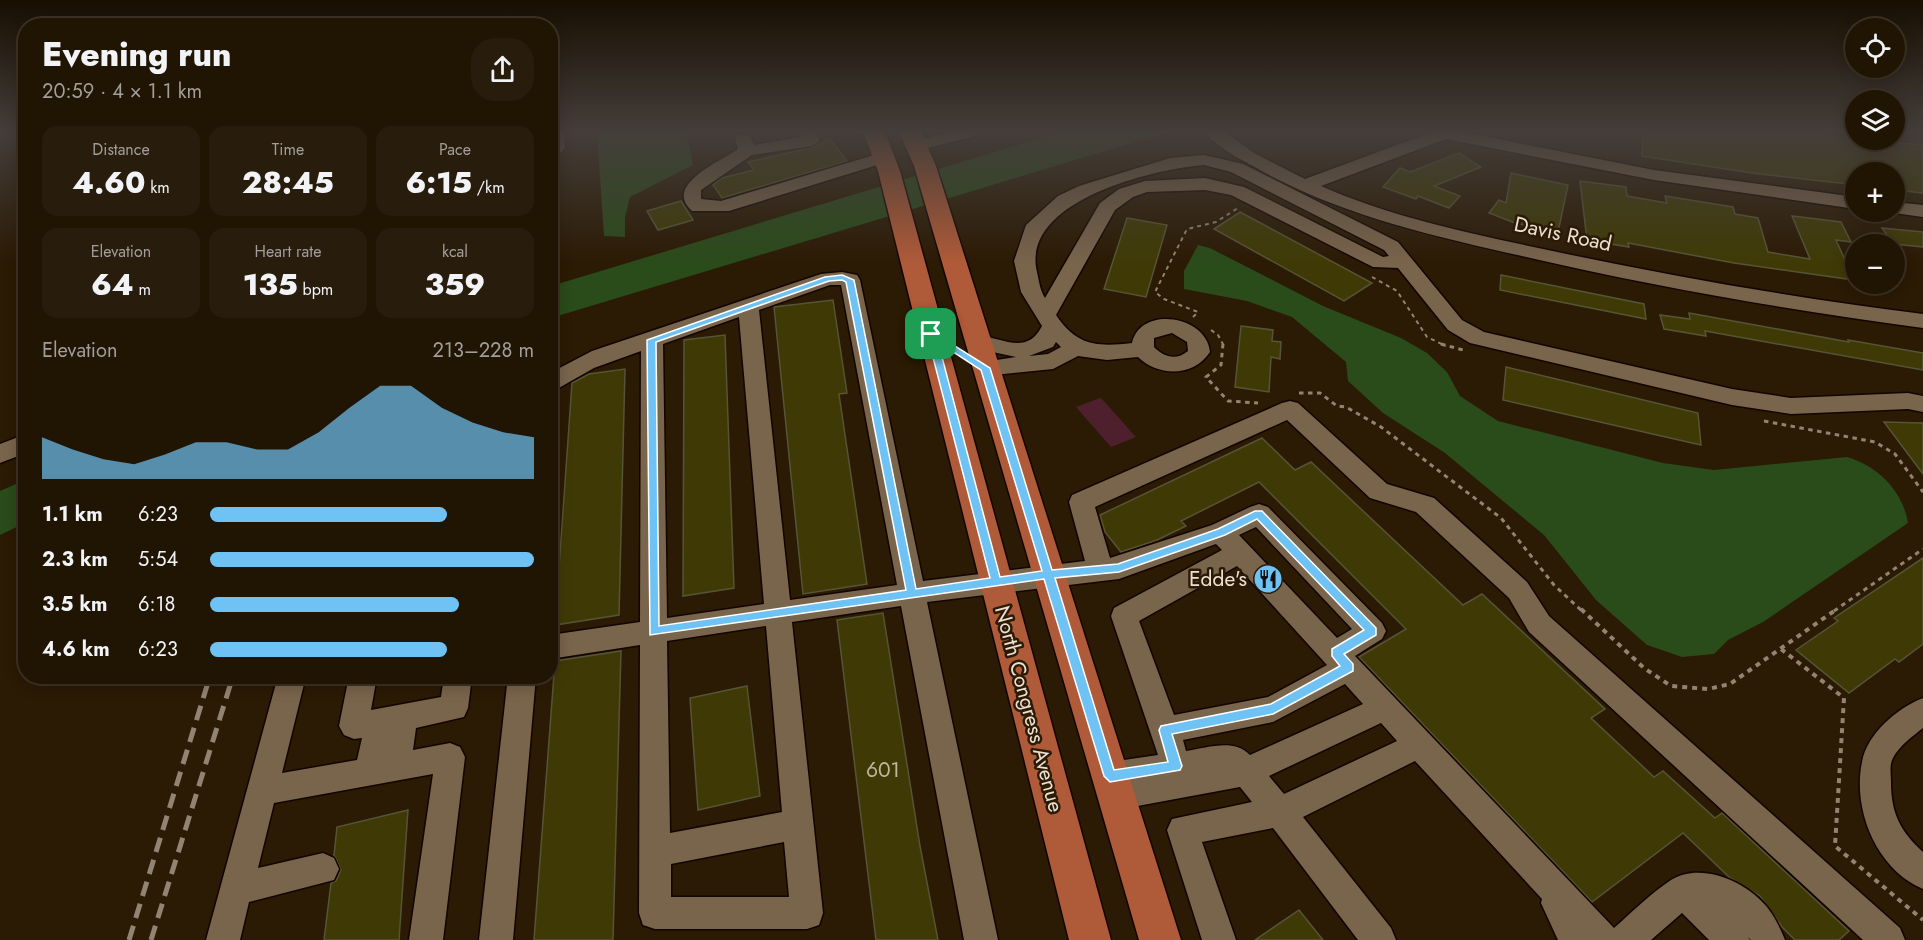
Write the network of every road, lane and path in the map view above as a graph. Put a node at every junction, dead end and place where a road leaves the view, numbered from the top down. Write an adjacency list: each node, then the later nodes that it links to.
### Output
1 (709, 176): 2 (street)
2 (841, 176)
3 (890, 176): 21 (main road, North Congress Avenue)
4 (926, 176): 26 (main road)
5 (1151, 176): 10 (street)
6 (1253, 176): 30 (street)
7 (1286, 176): 11 (street, Davis Road)
8 (1331, 176): 11 (street)
9 (1667, 176): 12 (street)
10 (1139, 181): 22 (street); 22 (street)
11 (1307, 185): 18 (street, Davis Road)
12 (1845, 201)
13 (1905, 209): 14 (street)
14 (1923, 211)
15 (1247, 213): 19 (path)
16 (1366, 274): 25 (path)
17 (748, 307): 23 (street); 40 (street); 41 (street)
18 (1923, 321)
19 (1202, 323)
20 (1210, 329): 29 (path)
21 (931, 334): 26 (main road); 39 (main road, North Congress Avenue)
22 (1056, 337): 24 (street); 26 (street)
23 (652, 340): 27 (street); 42 (street)
24 (1143, 349)
25 (1473, 353)
26 (981, 355): 38 (main road)
27 (558, 377)
28 (1293, 395): 44 (path)
29 (1260, 403)
30 (1923, 404)
31 (1756, 419): 34 (path)
32 (18, 446): 33 (street)
33 (0, 454)
34 (1923, 492)
35 (1231, 542): 37 (street); 45 (street); 45 (street); 53 (street)
36 (1923, 549): 44 (path)
37 (1100, 570): 38 (street); 82 (street)
38 (1048, 574): 39 (street); 58 (main road)
39 (996, 581): 40 (street); 74 (main road, North Congress Avenue)
40 (912, 594): 41 (street); 73 (street)
41 (778, 614): 42 (street); 61 (street)
42 (654, 632): 43 (street); 62 (street)
43 (558, 646)
44 (1781, 649): 68 (path)
45 (1342, 660): 50 (street); 53 (street)
46 (290, 684): 59 (street)
47 (362, 684): 52 (street)
48 (457, 684): 52 (street)
49 (521, 684): 72 (street)
50 (1386, 707): 54 (street); 57 (street)
51 (1923, 711): 64 (street)
52 (391, 720): 56 (street)
53 (1165, 730): 55 (street)
54 (1420, 744): 60 (street); 65 (street)
55 (1176, 766): 57 (street); 58 (street)
56 (382, 769): 59 (street); 71 (street)
57 (1246, 772): 58 (street); 60 (street)
58 (1113, 786): 75 (main road)
59 (262, 791): 66 (street)
60 (1280, 812): 76 (street); 77 (street)
61 (799, 824): 62 (street); 62 (street)
62 (655, 851)
63 (323, 869): 66 (street)
64 (1923, 873)
65 (1543, 877): 78 (street); 79 (street)
66 (236, 890): 70 (street)
67 (1683, 891): 69 (street); 80 (street); 81 (street)
68 (1923, 920)
69 (1637, 936)
70 (223, 940)
71 (426, 940)
72 (496, 940)
73 (981, 940)
74 (1090, 940)
75 (1160, 940)
76 (1219, 940)
77 (1379, 940)
78 (1575, 940)
79 (1602, 940)
80 (1733, 940)
81 (1768, 940)
82 (1887, 940)

